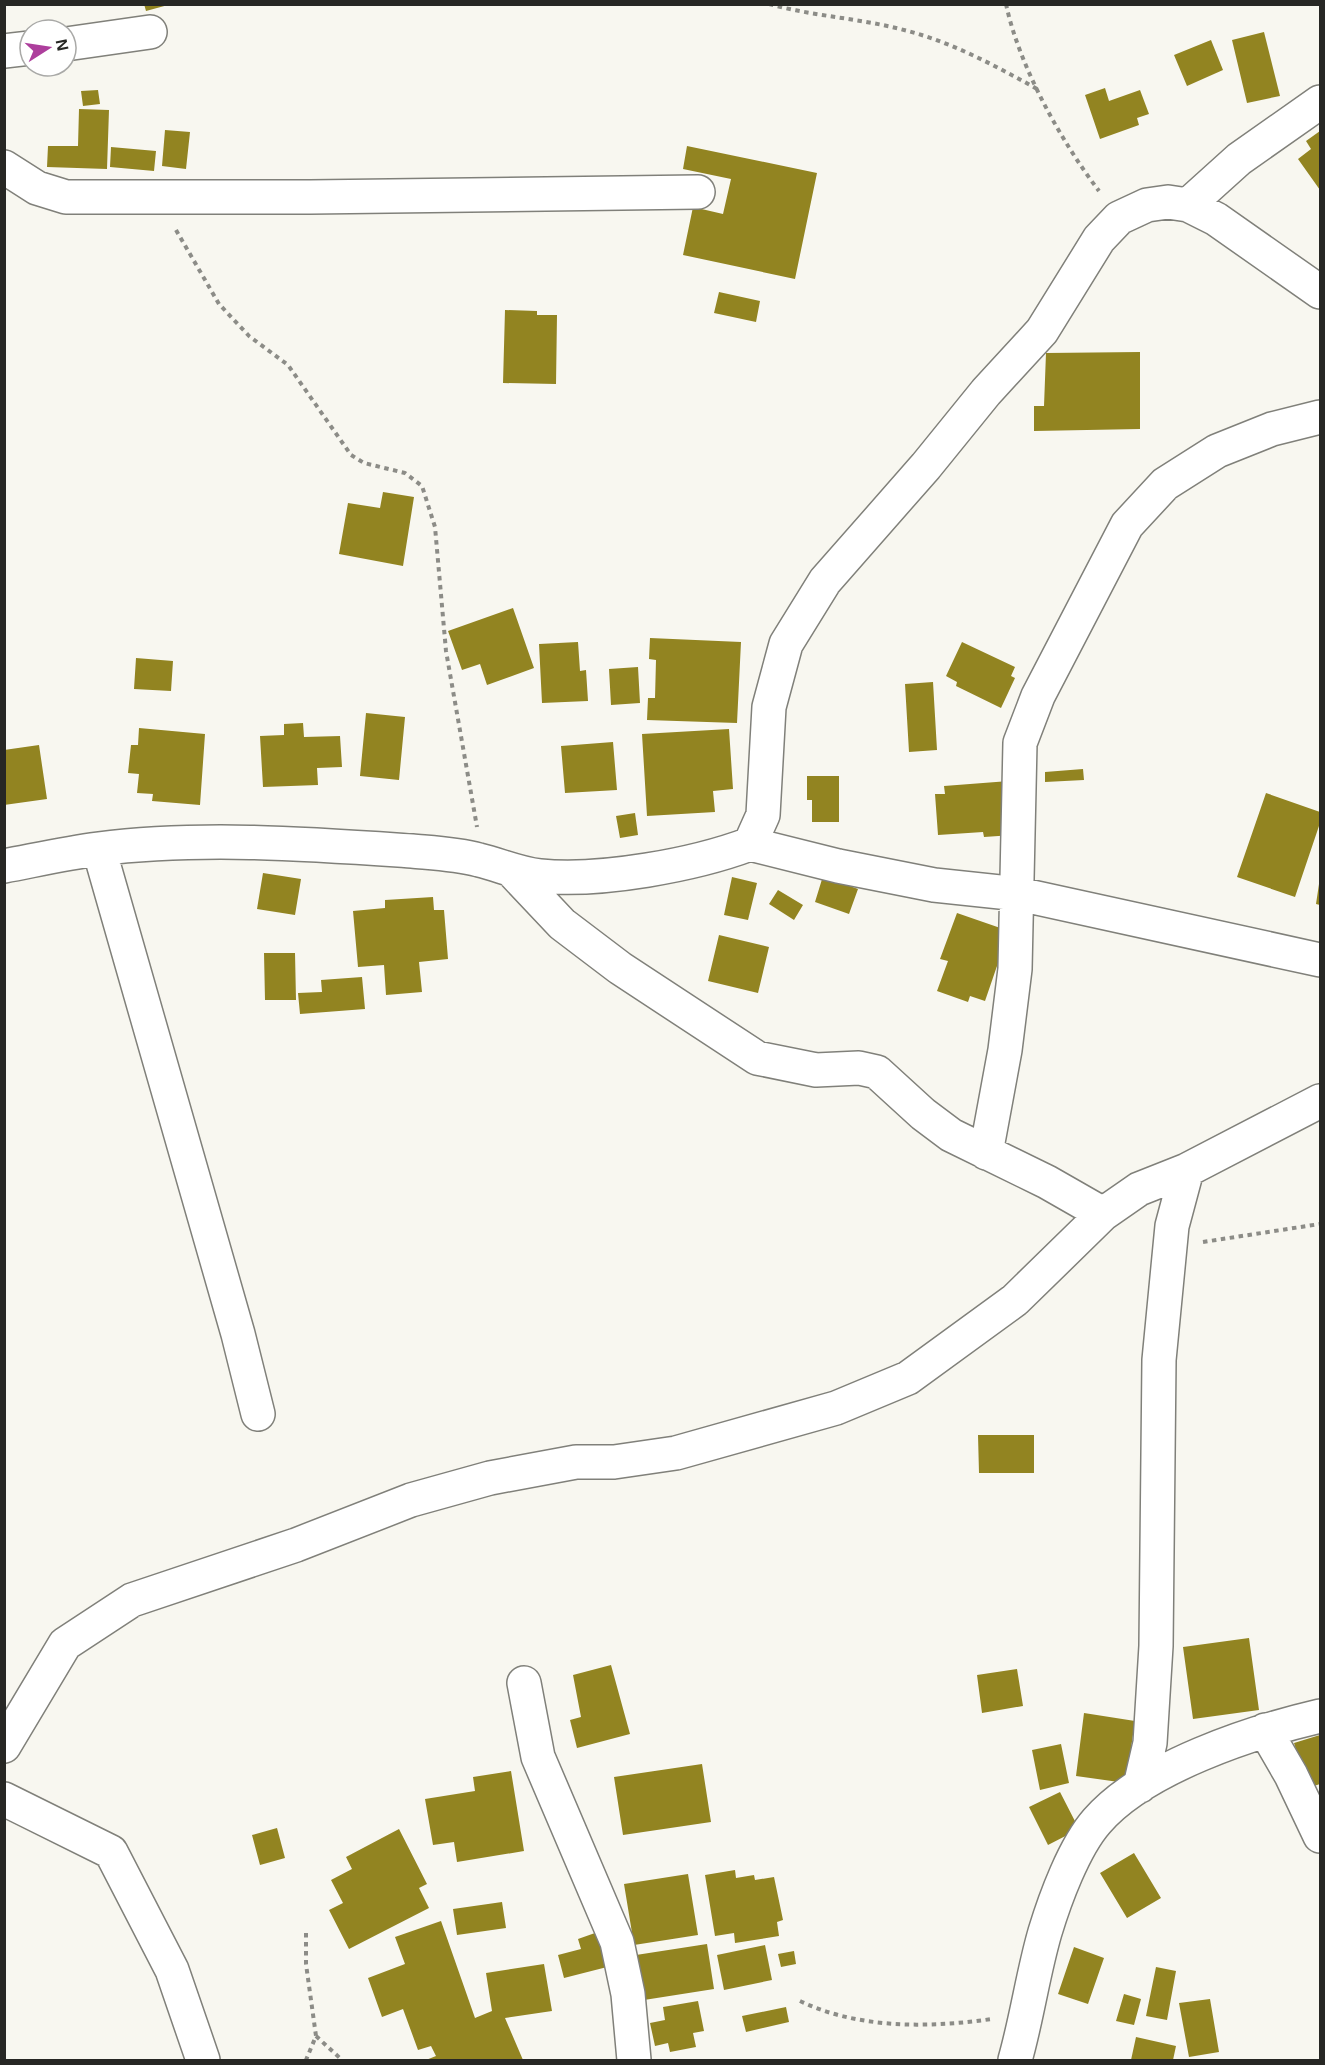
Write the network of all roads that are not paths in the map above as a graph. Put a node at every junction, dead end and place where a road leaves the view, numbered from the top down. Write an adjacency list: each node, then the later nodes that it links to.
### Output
1 (150, 32): 2 (street)
2 (78, 42)
3 (1320, 102): 6 (street)
4 (4, 167): 5 (street)
5 (698, 192)
6 (1188, 205): 7 (street); 9 (street)
7 (1320, 292)
8 (1320, 417): 13 (street)
9 (750, 844): 12 (street); 13 (street)
10 (99, 849): 11 (street); 12 (street); 19 (street)
11 (4, 866)
12 (504, 868): 16 (street)
13 (1018, 894): 14 (street); 16 (street)
14 (1320, 960)
15 (1320, 1101): 17 (street)
16 (986, 1153): 18 (street)
17 (1187, 1170): 18 (street); 24 (street)
18 (1103, 1214): 23 (street)
19 (258, 1414)
20 (524, 1683): 28 (street)
21 (1320, 1716): 22 (street)
22 (1264, 1730): 24 (street); 26 (street)
23 (4, 1746)
24 (1140, 1786): 29 (street)
25 (4, 1799): 27 (street)
26 (1320, 1836)
27 (202, 2061)
28 (634, 2061)
29 (1015, 2061)

